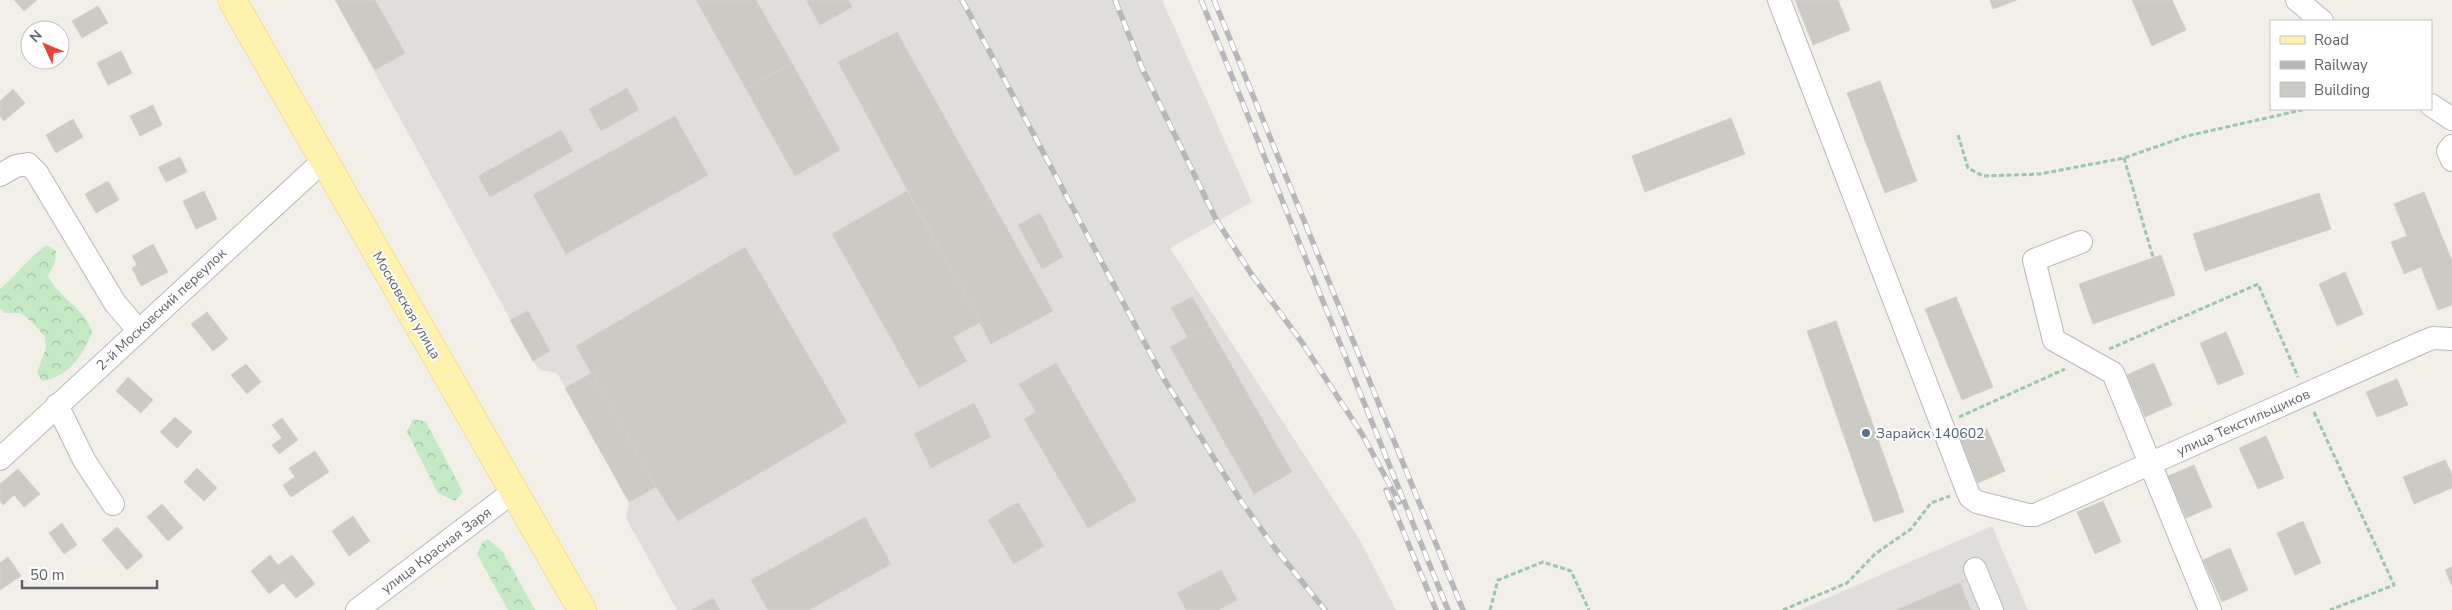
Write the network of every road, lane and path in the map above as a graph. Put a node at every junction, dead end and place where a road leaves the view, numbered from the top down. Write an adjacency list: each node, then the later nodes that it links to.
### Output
1 (232, 0): 11 (main road, Московская улица)
2 (1779, 0): 21 (street)
3 (2296, 0): 4 (street)
4 (2321, 20)
5 (2432, 106): 7 (street)
6 (2302, 110): 10 (path)
7 (2452, 119)
8 (1958, 135): 10 (path)
9 (2452, 146): 12 (street)
10 (2124, 158): 15 (path)
11 (324, 160): 16 (street, 2-й Московский переулок); 22 (main road, Московская улица)
12 (2452, 160)
13 (0, 175): 16 (street)
14 (2081, 242): 20 (street)
15 (2153, 258)
16 (138, 330): 18 (street, 2-й Московский переулок)
17 (2452, 339): 20 (street, улица Текстильщиков)
18 (57, 405): 19 (street, 2-й Московский переулок); 23 (street)
19 (0, 458)
20 (2150, 464): 21 (street, улица Текстильщиков); 31 (street)
21 (1967, 490): 29 (path)
22 (514, 491): 25 (street, улица Красная Заря); 26 (main road, Московская улица)
23 (113, 504)
24 (1975, 569): 30 (street)
25 (357, 610)
26 (582, 610)
27 (1490, 610): 28 (path)
28 (1589, 610)
29 (1783, 610)
30 (1992, 610)
31 (2210, 610)

